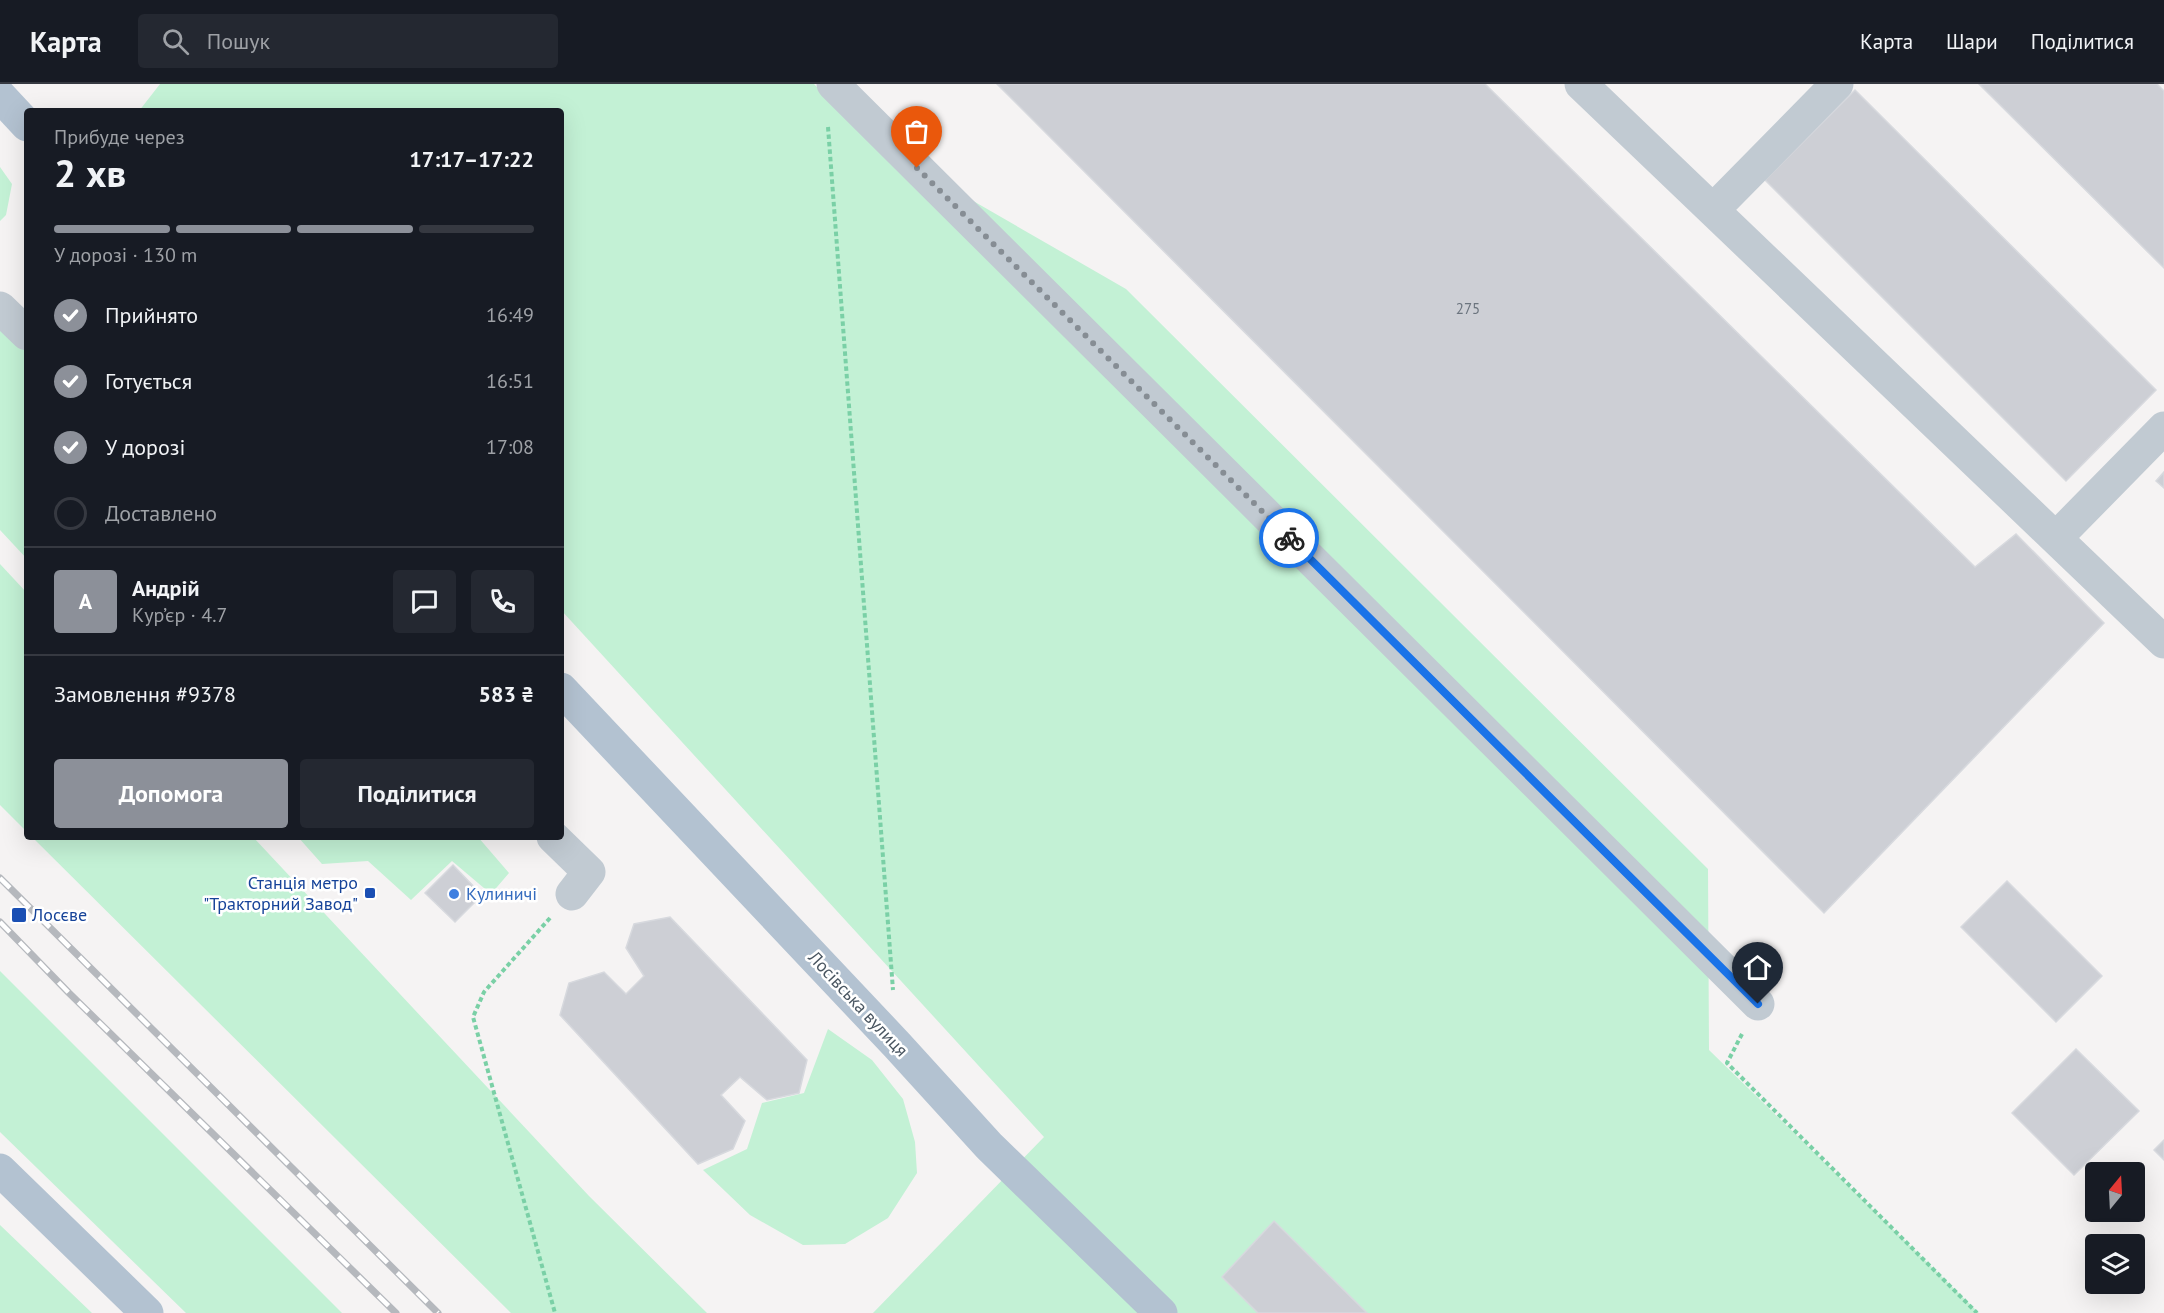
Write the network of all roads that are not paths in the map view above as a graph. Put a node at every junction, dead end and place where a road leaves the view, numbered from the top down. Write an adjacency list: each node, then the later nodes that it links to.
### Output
1 (833, 84): 15 (street)
2 (1581, 84): 6 (street)
3 (1837, 84): 6 (street)
4 (0, 96): 5 (main road)
5 (24, 121)
6 (1713, 210): 10 (street)
7 (0, 308): 8 (street)
8 (24, 331)
9 (2164, 428): 10 (street)
10 (2056, 538): 11 (street)
11 (2164, 642)
12 (564, 692): 18 (main road, Лосівська вулиця)
13 (556, 840): 14 (street)
14 (572, 894)
15 (1758, 1004)
16 (0, 1170): 17 (main road)
17 (147, 1313)
18 (1161, 1313)

